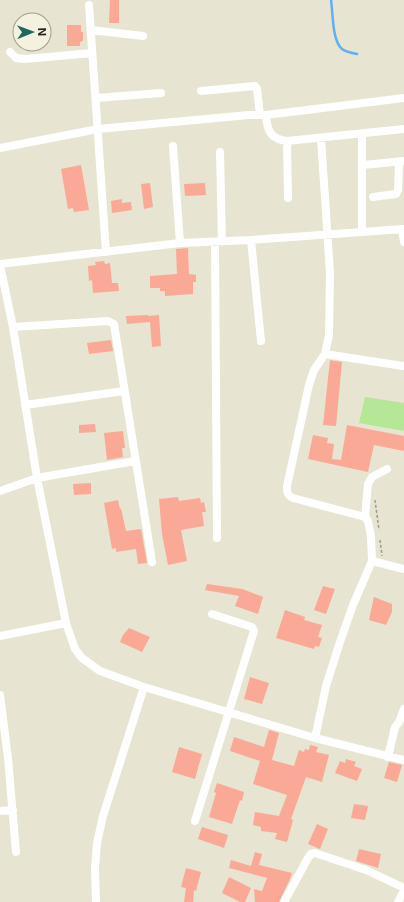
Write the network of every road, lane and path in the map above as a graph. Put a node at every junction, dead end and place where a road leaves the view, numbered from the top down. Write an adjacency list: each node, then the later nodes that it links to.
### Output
1 (89, 5): 2 (street)
2 (91, 30): 3 (street); 5 (street)
3 (143, 36)
4 (10, 52): 5 (street)
5 (92, 53): 8 (street)
6 (201, 91): 10 (street)
7 (161, 93): 8 (street)
8 (96, 98): 11 (street)
9 (404, 98): 10 (street)
10 (263, 115): 11 (street); 15 (street)
11 (98, 129): 17 (street); 30 (street)
12 (404, 129): 13 (street)
13 (362, 134): 14 (street); 20 (street)
14 (320, 138): 15 (street); 25 (street)
15 (287, 141): 22 (street)
16 (173, 146): 29 (street)
17 (0, 148)
18 (220, 152): 27 (street)
19 (402, 162): 20 (street); 21 (street)
20 (363, 165): 24 (street)
21 (373, 197)
22 (288, 198)
23 (403, 229): 24 (street); 28 (street)
24 (362, 232): 25 (street)
25 (327, 234): 26 (street); 34 (street)
26 (251, 240): 27 (street); 33 (street)
27 (219, 242): 29 (street); 45 (street)
28 (404, 242)
29 (180, 243): 30 (street)
30 (106, 252): 31 (street)
31 (0, 265): 32 (street)
32 (13, 327): 36 (street); 37 (street)
33 (260, 341)
34 (325, 354): 35 (street); 43 (street)
35 (404, 365)
36 (124, 391): 37 (street); 38 (street)
37 (25, 405): 40 (street)
38 (135, 461): 40 (street); 48 (street)
39 (387, 469): 43 (street)
40 (38, 478): 41 (street); 52 (street)
41 (0, 491)
42 (375, 501): 44 (path)
43 (365, 517): 47 (street)
44 (379, 532)
45 (217, 538)
46 (380, 540): 49 (path)
47 (372, 561): 49 (street); 59 (street)
48 (152, 562)
49 (382, 564): 50 (street)
50 (404, 569)
51 (212, 614): 57 (street)
52 (66, 623): 53 (street); 54 (street)
53 (0, 636)
54 (144, 687): 57 (street); 67 (street)
55 (0, 695): 58 (street)
56 (404, 709): 60 (street)
57 (229, 712): 59 (street); 64 (street)
58 (2, 726): 62 (street)
59 (315, 738): 60 (street)
60 (388, 757): 61 (street)
61 (404, 760)
62 (13, 810): 63 (street); 65 (street)
63 (0, 811)
64 (194, 821)
65 (16, 852)
66 (404, 889): 68 (street); 69 (street)
67 (96, 902)
68 (284, 902)
69 (398, 902)

